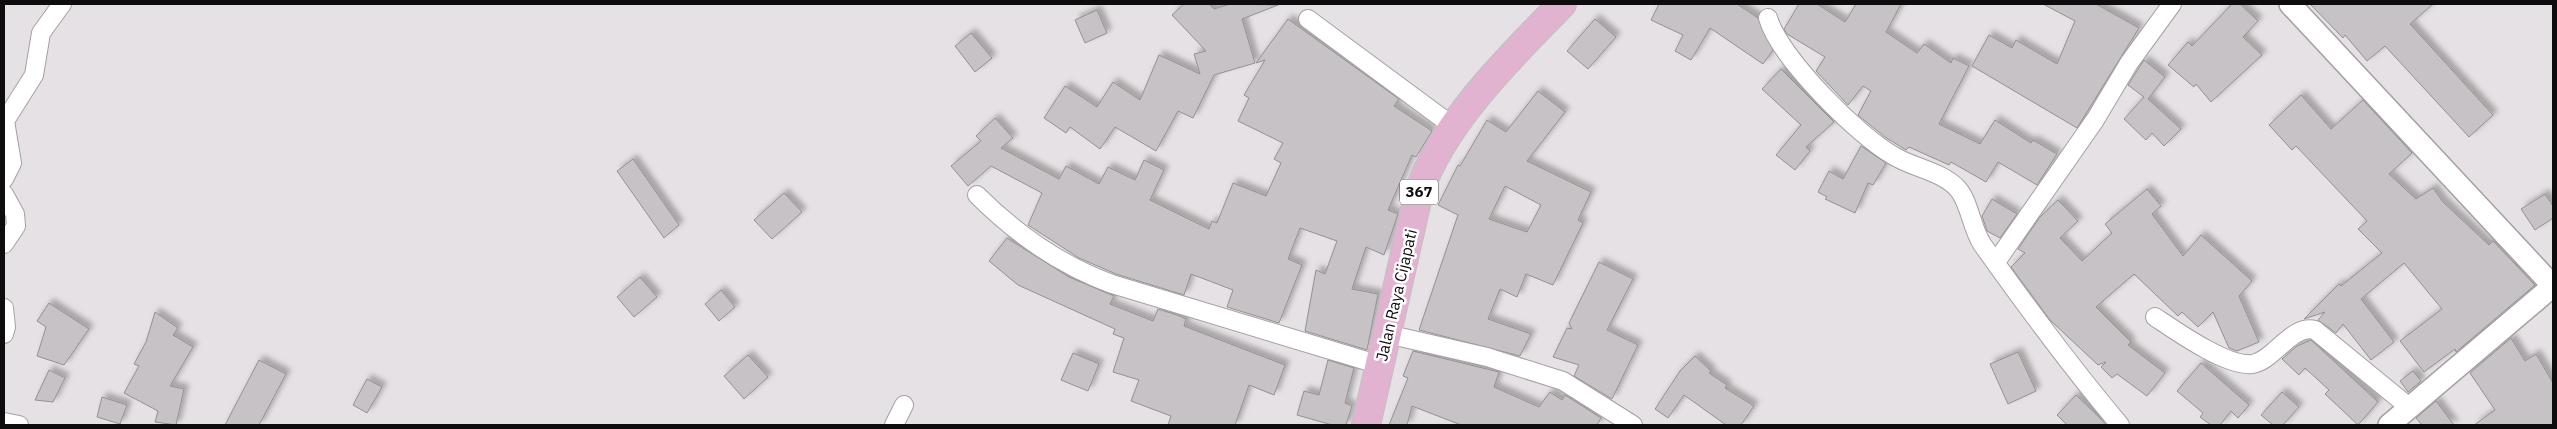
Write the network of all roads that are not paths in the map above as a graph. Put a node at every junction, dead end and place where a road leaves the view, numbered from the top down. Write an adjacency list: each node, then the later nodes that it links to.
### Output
1 (62, 4): 8 (street)
2 (1562, 4): 7 (main road, Jalan Raya Cijapati / 367)
3 (2172, 4): 12 (street)
4 (2290, 4): 13 (street)
5 (1768, 18): 12 (street)
6 (1308, 19): 7 (street)
7 (1454, 127): 17 (main road, Jalan Raya Cijapati / 367)
8 (4, 179)
9 (4, 194): 11 (street)
10 (977, 195): 18 (street)
11 (4, 244)
12 (1996, 262): 26 (street)
13 (2553, 286): 20 (street)
14 (4, 308): 16 (street)
15 (2155, 317): 20 (street)
16 (4, 334)
17 (1387, 334): 18 (main road, Jalan Raya Cijapati / 367); 25 (street)
18 (1380, 365): 24 (main road, Jalan Raya Cijapati / 367)
19 (904, 406): 23 (street)
20 (2409, 407): 27 (street)
21 (4, 422): 22 (street)
22 (19, 425)
23 (894, 425)
24 (1366, 425)
25 (1633, 425)
26 (2120, 425)
27 (2389, 425)

